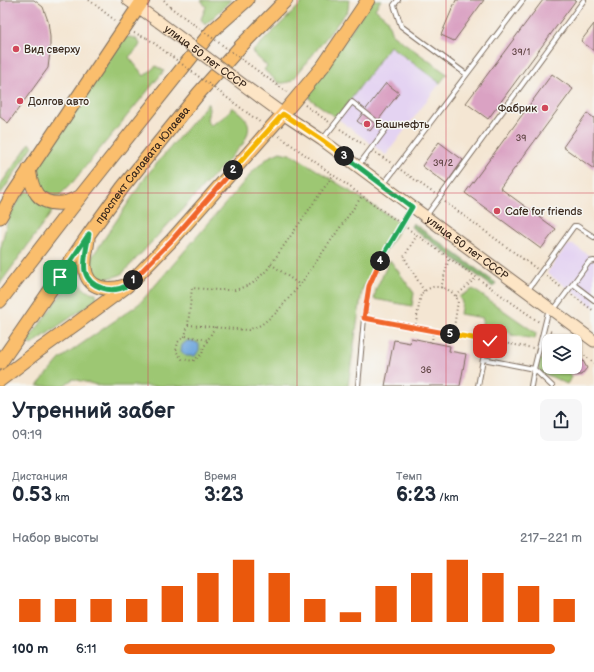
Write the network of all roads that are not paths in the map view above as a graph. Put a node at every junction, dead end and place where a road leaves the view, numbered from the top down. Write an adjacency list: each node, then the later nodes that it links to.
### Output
1 (247, 0): 16 (main road)
2 (286, 0): 20 (main road, проспект Салавата Юлаева)
3 (359, 0): 9 (main road)
4 (368, 0): 9 (main road)
5 (398, 0): 10 (lane)
6 (522, 0): 10 (lane)
7 (584, 0): 18 (lane)
8 (136, 2): 11 (main road, улица 50 лет СССР, bridge); 14 (main road)
9 (358, 15): 11 (main road)
10 (466, 74): 15 (lane)
11 (283, 114): 12 (main road, улица 50 лет СССР); 24 (main road)
12 (322, 140): 13 (main road, улица 50 лет СССР); 13 (lane)
13 (358, 167): 15 (main road, улица 50 лет СССР)
14 (29, 169): 16 (main road); 19 (main road)
15 (383, 185): 17 (main road, улица 50 лет СССР)
16 (80, 197): 27 (main road)
17 (412, 207): 18 (main road, улица 50 лет СССР); 33 (lane)
18 (426, 216): 25 (main road, улица 50 лет СССР)
19 (0, 217)
20 (89, 234): 24 (main road); 30 (main road, проспект Салавата Юлаева)
21 (594, 237): 25 (lane)
22 (594, 261): 23 (lane)
23 (573, 284): 26 (lane); 28 (lane)
24 (127, 286): 32 (main road)
25 (527, 291): 28 (main road, улица 50 лет СССР)
26 (594, 300)
27 (0, 301)
28 (551, 310): 29 (main road, улица 50 лет СССР); 31 (lane)
29 (594, 341)
30 (0, 363)
31 (534, 369): 34 (lane); 35 (lane); 36 (lane)
32 (0, 380)
33 (358, 386)
34 (478, 386)
35 (531, 386)
36 (552, 386)

